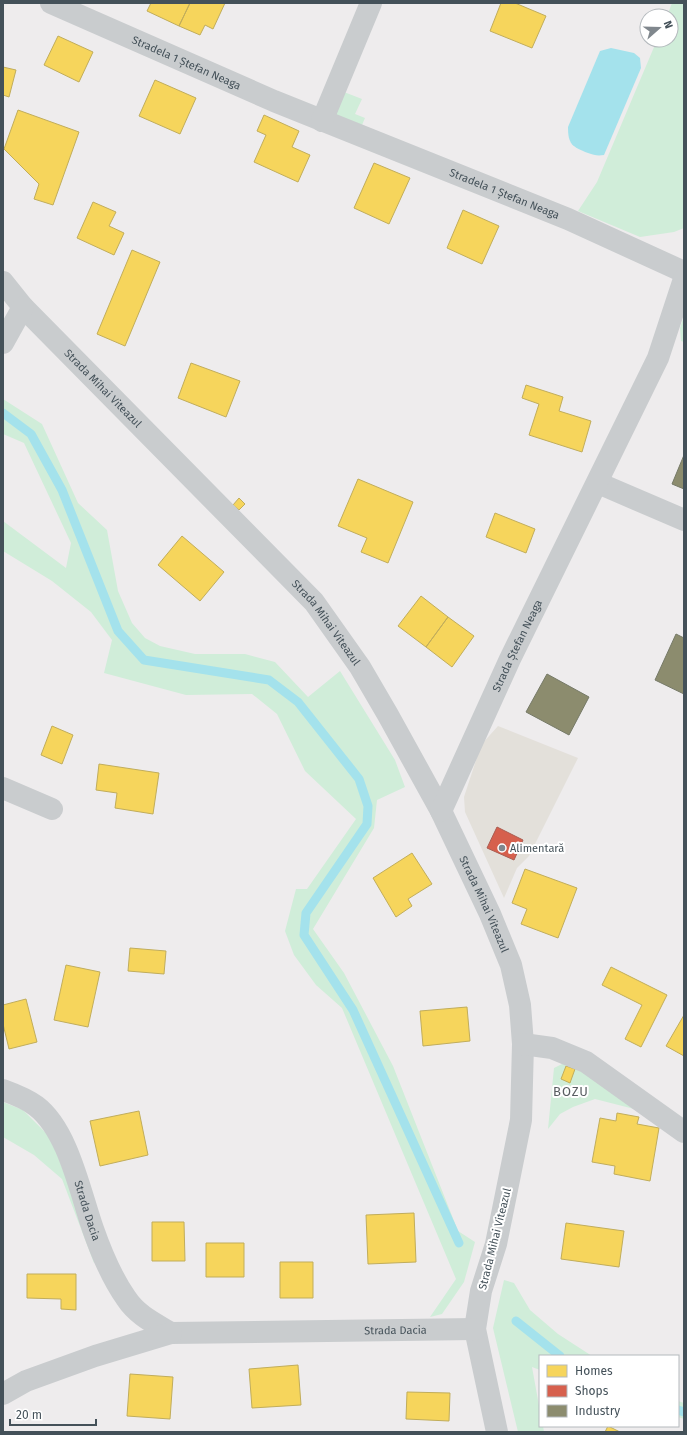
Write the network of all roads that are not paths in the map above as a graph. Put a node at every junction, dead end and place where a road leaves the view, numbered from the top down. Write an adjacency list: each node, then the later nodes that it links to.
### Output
1 (51, 3): 3 (street, Stradela 1 Ștefan Neaga)
2 (371, 3): 3 (street)
3 (322, 121): 4 (street, Stradela 1 Ștefan Neaga)
4 (684, 272)
5 (684, 279): 9 (street, Strada Ștefan Neaga)
6 (3, 282): 7 (street, Strada Mihai Viteazul)
7 (23, 307): 8 (street); 13 (street, Strada Mihai Viteazul)
8 (3, 342)
9 (598, 483): 10 (street); 13 (street, Strada Ștefan Neaga)
10 (684, 520)
11 (3, 788): 12 (street)
12 (52, 810)
13 (441, 812): 14 (street, Strada Mihai Viteazul)
14 (523, 1044): 16 (street); 17 (street, Strada Mihai Viteazul)
15 (3, 1090): 18 (street, Strada Dacia)
16 (684, 1132)
17 (474, 1329): 18 (street, Strada Dacia); 20 (street, Strada Mihai Viteazul)
18 (171, 1333): 19 (street, Strada Dacia)
19 (3, 1394)
20 (497, 1432)

